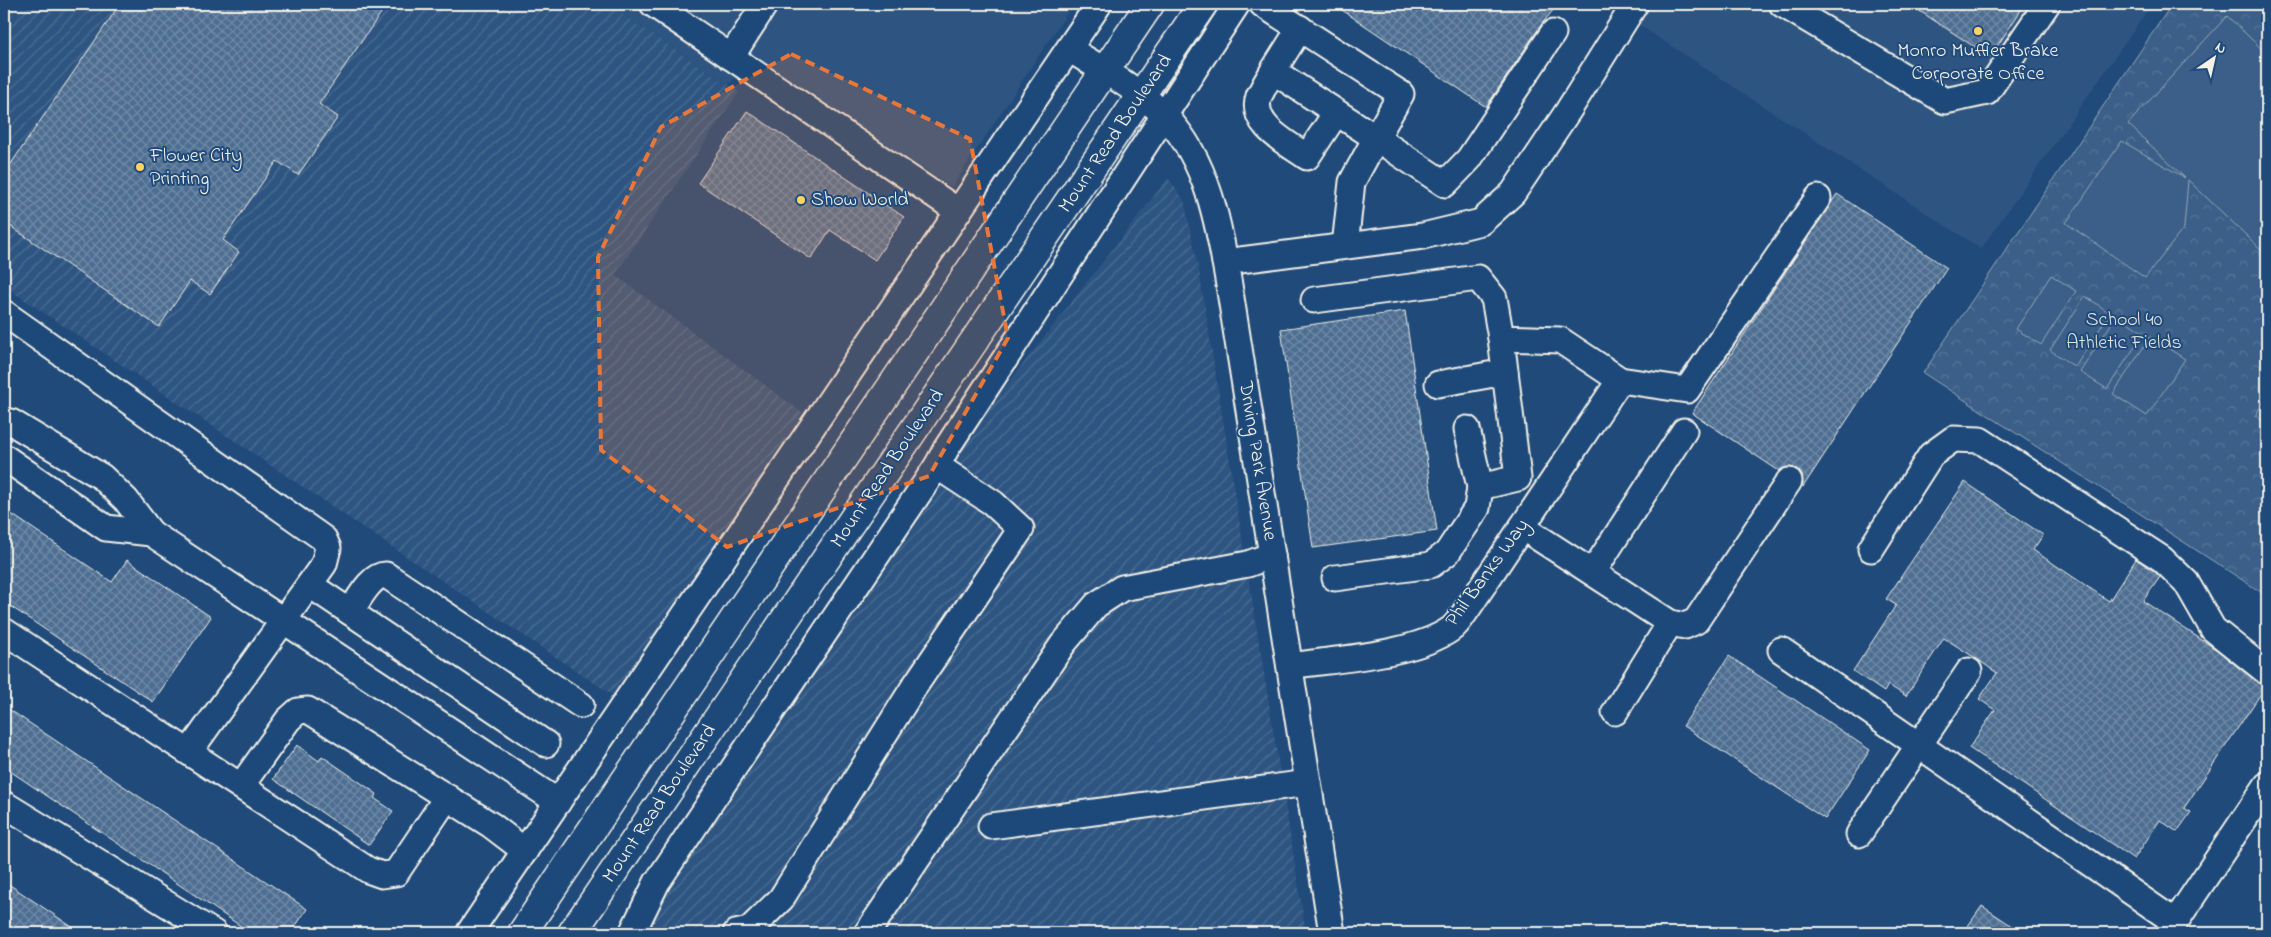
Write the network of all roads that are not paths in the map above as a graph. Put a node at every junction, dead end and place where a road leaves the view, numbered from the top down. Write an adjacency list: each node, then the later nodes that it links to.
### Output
1 (653, 4): 14 (street)
2 (765, 4): 14 (street)
3 (1099, 4): 13 (street)
4 (1150, 4): 16 (main road, Mount Read Boulevard)
5 (1203, 4): 17 (main road, Mount Read Boulevard)
6 (1237, 4): 19 (street, Mount Read Boulevard)
7 (1262, 4): 11 (street)
8 (1635, 4): 23 (street)
9 (1782, 4): 10 (street)
10 (2047, 4)
11 (1300, 28): 15 (street); 20 (street)
12 (1553, 33): 20 (street)
13 (1069, 49): 16 (street, Driving Park Avenue); 22 (street)
14 (731, 57): 22 (street)
15 (1273, 71): 18 (street); 18 (street)
16 (1105, 72): 17 (street, Driving Park Avenue); 73 (main road, Mount Read Boulevard)
17 (1142, 97): 19 (street, Driving Park Avenue); 74 (main road, Mount Read Boulevard)
18 (1336, 113): 20 (street)
19 (1165, 116): 24 (street, Driving Park Avenue); 35 (street, Mount Read Boulevard)
20 (1376, 138): 23 (street)
21 (1818, 198): 29 (street)
22 (958, 211): 63 (street)
23 (1345, 246): 24 (street)
24 (1225, 262): 42 (street, Driving Park Avenue)
25 (1314, 300): 27 (street)
26 (4, 313): 45 (street)
27 (1501, 338): 28 (street); 29 (street)
28 (1505, 372): 30 (street); 36 (street)
29 (1620, 380): 39 (street, Phil Banks Way)
30 (1438, 384)
31 (6, 423): 40 (street)
32 (1467, 429): 38 (street)
33 (1684, 431): 43 (street)
34 (4, 457): 40 (street)
35 (942, 457): 75 (street, Mount Read Boulevard); 76 (street)
36 (1518, 478): 38 (street); 39 (street)
37 (1789, 481): 48 (street)
38 (1480, 487): 44 (street)
39 (1526, 521): 43 (street); 51 (street, Phil Banks Way)
40 (151, 533): 47 (street)
41 (1871, 549): 53 (street)
42 (1272, 555): 51 (street, Driving Park Avenue); 77 (street)
43 (1593, 572): 48 (street)
44 (1334, 578)
45 (310, 585): 46 (street); 47 (street)
46 (350, 612): 54 (street); 56 (street)
47 (284, 620): 58 (street); 63 (street)
48 (1670, 623): 55 (street)
49 (4, 631): 58 (street)
50 (1781, 650): 57 (street)
51 (1290, 666): 59 (street, Driving Park Avenue)
52 (1969, 670): 57 (street)
53 (2267, 672)
54 (581, 705)
55 (1616, 712)
56 (546, 744)
57 (1917, 745): 67 (street); 70 (street)
58 (189, 752): 61 (street)
59 (1308, 783): 66 (street); 78 (street, Driving Park Avenue)
60 (2267, 785): 69 (street)
61 (241, 786): 62 (street); 62 (street)
62 (447, 797): 68 (street)
63 (558, 802): 68 (street)
64 (4, 804): 71 (street)
65 (2267, 816): 69 (street)
66 (991, 826)
67 (1859, 834)
68 (525, 850): 72 (street)
69 (2203, 881): 70 (street)
70 (2172, 928)
71 (214, 933)
72 (469, 933)
73 (522, 933)
74 (572, 933)
75 (632, 933)
76 (736, 933)
77 (866, 933)
78 (1332, 933)

